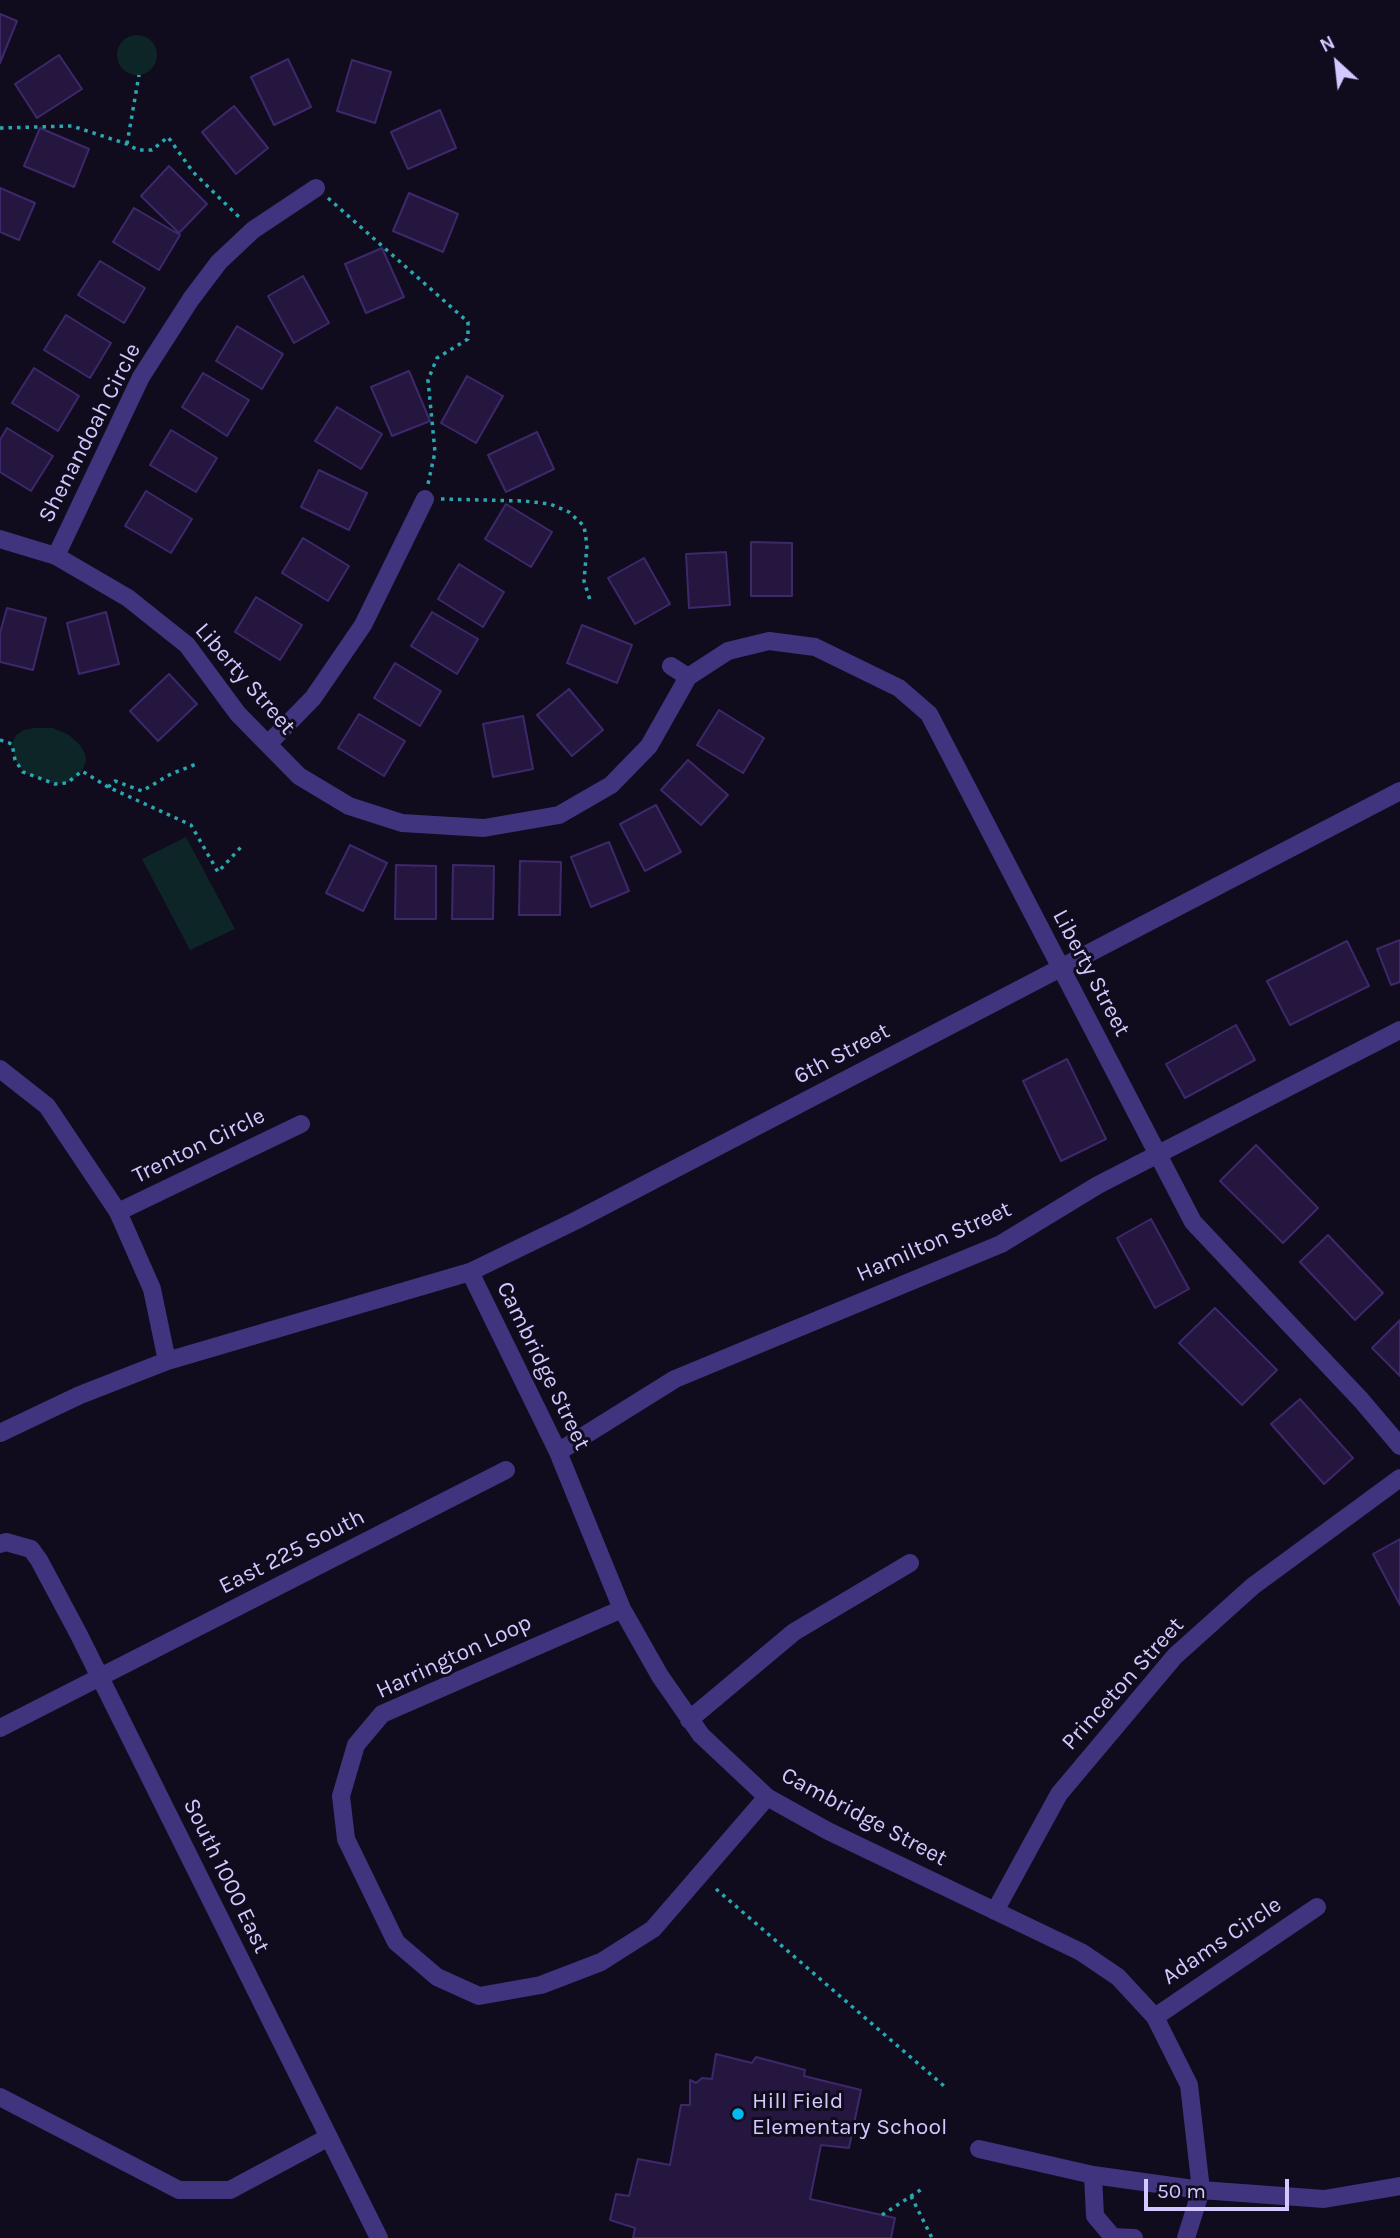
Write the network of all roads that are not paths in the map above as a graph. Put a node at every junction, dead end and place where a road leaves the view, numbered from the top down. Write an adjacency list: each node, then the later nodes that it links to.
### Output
1 (316, 188): 4 (street, Shenandoah Circle)
2 (425, 499): 7 (street)
3 (0, 539): 4 (street, Liberty Street)
4 (56, 556): 7 (street, Liberty Street)
5 (671, 666): 6 (street)
6 (688, 677): 7 (street, Liberty Street); 9 (street, Liberty Street)
7 (268, 744)
8 (1400, 791): 9 (street, 6th Street)
9 (1061, 968): 13 (street, Liberty Street); 15 (street, 6th Street)
10 (1400, 1030): 13 (street, Hamilton Street)
11 (0, 1069): 14 (street)
12 (301, 1124): 14 (street, Trenton Circle)
13 (1158, 1155): 18 (street, Liberty Street); 19 (street, Hamilton Street)
14 (118, 1212): 16 (street)
15 (470, 1272): 16 (street, 6th Street); 19 (street, Cambridge Street)
16 (167, 1361): 17 (street)
17 (0, 1433)
18 (1400, 1446)
19 (558, 1452): 24 (street, Cambridge Street)
20 (506, 1471): 25 (street, East 225 South)
21 (1400, 1478): 30 (street, Princeton Street)
22 (0, 1544): 25 (street, South 1000 East)
23 (910, 1563): 26 (street)
24 (622, 1609): 26 (street, Cambridge Street); 28 (street, Harrington Loop)
25 (100, 1677): 27 (street, East 225 South); 33 (street, South 1000 East)
26 (689, 1720): 28 (street, Cambridge Street)
27 (0, 1728)
28 (767, 1797): 30 (street, Cambridge Street)
29 (1317, 1907): 31 (street, Adams Circle)
30 (995, 1911): 31 (street, Cambridge Street)
31 (1155, 2017): 37 (street, Cambridge Street)
32 (0, 2096): 33 (street)
33 (329, 2137): 38 (street, South 1000 East)
34 (979, 2149): 35 (street)
35 (1093, 2175): 37 (street); 39 (street)
36 (1400, 2186): 37 (street)
37 (1202, 2190): 40 (street)
38 (379, 2238)
39 (1134, 2238)
40 (1186, 2238)

